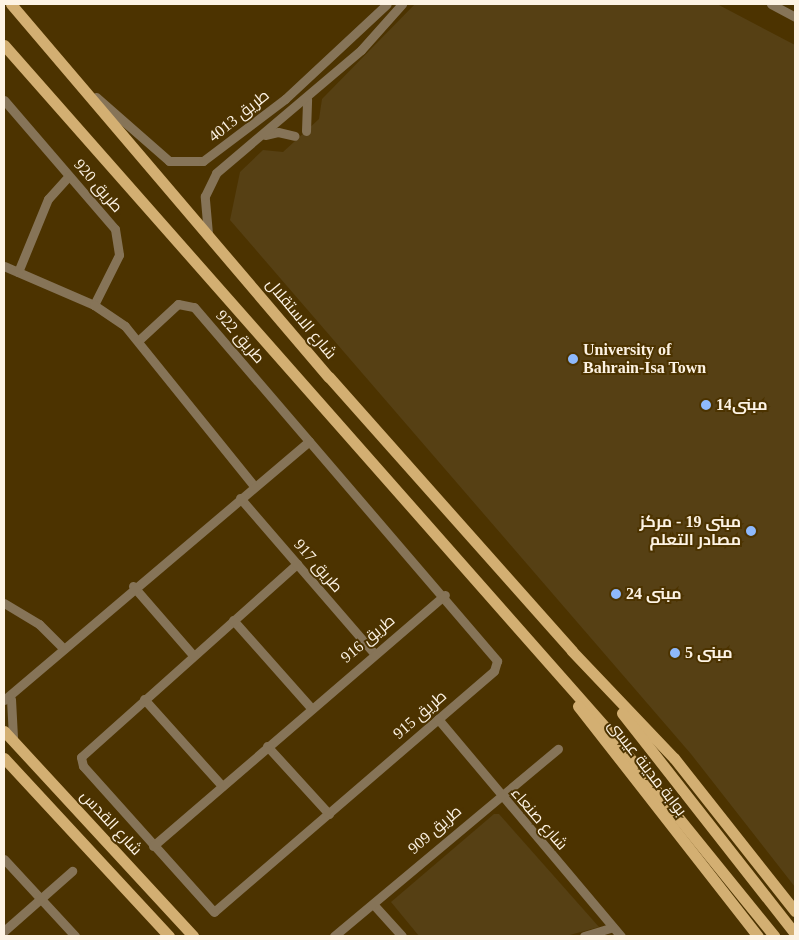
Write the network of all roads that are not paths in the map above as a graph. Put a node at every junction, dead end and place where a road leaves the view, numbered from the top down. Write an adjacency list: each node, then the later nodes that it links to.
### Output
1 (11, 4): 7 (main road, شارع الاستقلال)
2 (387, 4): 8 (street, طريق 4013)
3 (402, 4): 9 (street, طريق 4013)
4 (771, 4): 5 (street)
5 (795, 17)
6 (4, 45): 30 (main road)
7 (76, 78): 11 (street, طريق 4013); 17 (main road, شارع الاستقلال)
8 (285, 99): 11 (street, طريق 4013); 12 (street)
9 (307, 99): 12 (street, طريق 4013); 13 (street)
10 (4, 100): 16 (street, طريق 920)
11 (272, 109): 12 (street)
12 (285, 113): 15 (street, طريق 4013)
13 (306, 131)
14 (295, 136): 15 (street)
15 (260, 137): 17 (street, طريق 4013)
16 (69, 176): 19 (street); 20 (street, طريق 920)
17 (208, 234): 32 (main road, شارع الاستقلال)
18 (4, 266): 19 (street)
19 (18, 272): 20 (street)
20 (94, 305): 21 (street)
21 (139, 340): 22 (street, طريق 922); 23 (street)
22 (309, 440): 23 (street); 27 (street, طريق 915)
23 (254, 486): 24 (street)
24 (240, 498): 25 (street, طريق 917); 26 (street)
25 (297, 564): 29 (street, طريق 915); 33 (street, طريق 917)
26 (134, 586): 31 (street); 34 (street)
27 (445, 595): 33 (street, طريق 916); 38 (street, طريق 915)
28 (4, 603): 31 (street)
29 (233, 620): 34 (street, طريق 915); 37 (street)
30 (511, 620): 63 (main road, بوابة مدينة عيسى); 64 (main road)
31 (64, 648): 35 (street)
32 (572, 651): 52 (main road); 55 (main road, بوابة مدينة عيسى)
33 (374, 653): 37 (street, طريق 916)
34 (193, 655): 36 (street, طريق 915)
35 (7, 699): 40 (street)
36 (144, 699): 44 (street); 47 (street, طريق 915)
37 (311, 708): 41 (street, طريق 916)
38 (438, 719): 45 (street, شارع صنعاء); 46 (street, طريق 915)
39 (4, 731): 40 (main road, شارع القدس)
40 (15, 743): 58 (main road, شارع القدس)
41 (267, 746): 44 (street, طريق 916); 46 (street)
42 (558, 749): 45 (street, طريق 909)
43 (4, 758): 57 (main road)
44 (222, 786): 47 (street, طريق 916)
45 (499, 796): 51 (street, طريق 909); 53 (street, شارع صنعاء)
46 (329, 814): 47 (street, طريق 915)
47 (153, 846)
48 (4, 859): 50 (street)
49 (72, 871): 50 (street)
50 (40, 899): 54 (street); 56 (street)
51 (373, 904): 59 (street, طريق 909); 60 (street)
52 (795, 911)
53 (613, 928): 61 (street); 62 (street, شارع صنعاء)
54 (4, 931)
55 (795, 934)
56 (75, 936)
57 (168, 936)
58 (193, 936)
59 (334, 936)
60 (402, 936)
61 (584, 936)
62 (621, 936)
63 (758, 936)
64 (774, 936)

